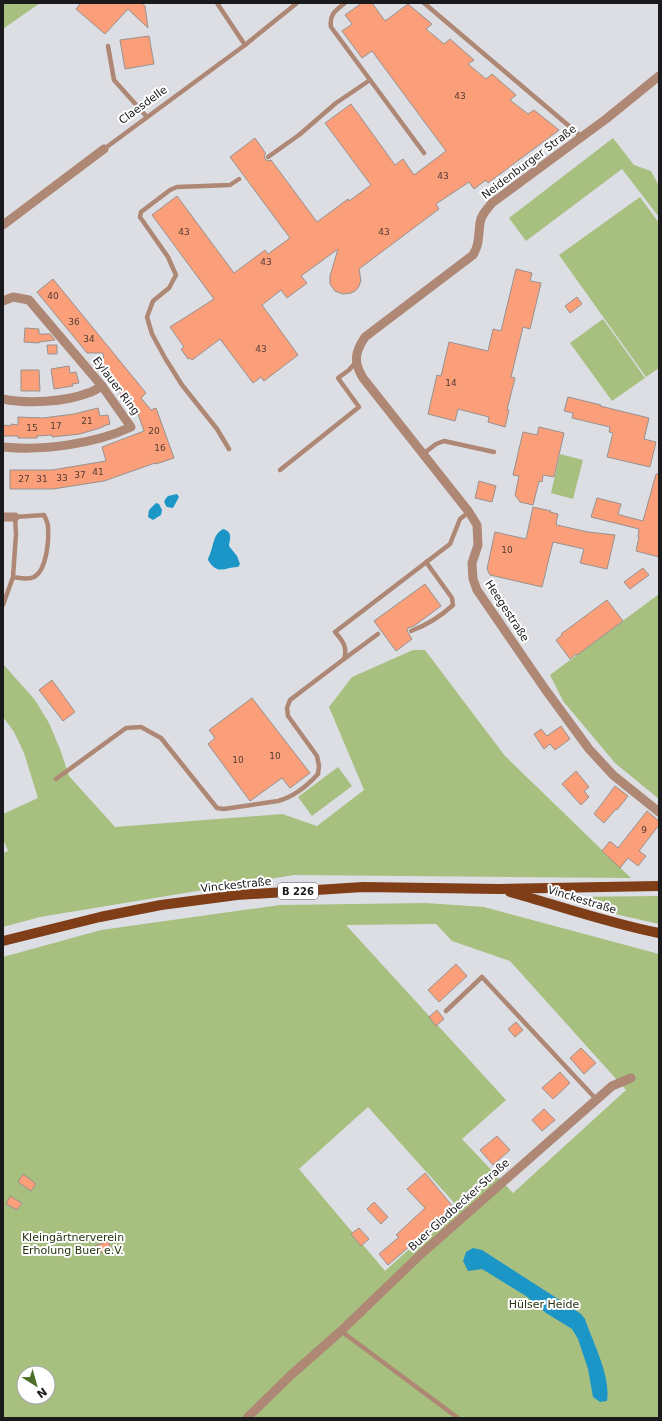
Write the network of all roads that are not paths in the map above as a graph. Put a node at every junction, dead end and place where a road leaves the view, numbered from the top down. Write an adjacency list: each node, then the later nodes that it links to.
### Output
1 (217, 3): 5 (lane)
2 (297, 3): 5 (lane, Claesdelle)
3 (345, 3): 8 (lane)
4 (424, 3): 10 (lane)
5 (245, 45): 9 (lane, Claesdelle)
6 (108, 46): 9 (lane)
7 (659, 76): 10 (street, Neidenburger Straße)
8 (370, 80): 12 (lane); 13 (lane)
9 (147, 117): 11 (lane, Claesdelle)
10 (582, 136): 17 (street, Neidenburger Straße)
11 (104, 149): 15 (street, Claesdelle)
12 (424, 153)
13 (268, 157)
14 (239, 179): 21 (lane)
15 (3, 225)
16 (3, 301): 18 (street, Eylauer Ring)
17 (356, 362): 23 (street, Heegestraße); 24 (lane)
18 (102, 386): 19 (street); 20 (street, Eylauer Ring)
19 (3, 399)
20 (3, 447)
21 (228, 449)
22 (494, 452): 23 (lane)
23 (423, 454): 25 (street, Heegestraße)
24 (280, 470)
25 (469, 512): 28 (lane); 35 (street, Heegestraße)
26 (3, 517): 27 (street)
27 (15, 517): 29 (lane); 29 (lane)
28 (426, 562): 31 (lane); 33 (lane)
29 (13, 577): 30 (lane)
30 (3, 605)
31 (411, 632)
32 (378, 634): 33 (lane)
33 (344, 659): 34 (lane)
34 (56, 779)
35 (659, 812)
36 (659, 886): 37 (main road, Vinckestraße / B 226)
37 (499, 889): 38 (main road, Vinckestraße / B 226); 39 (main road, Vinckestraße / B 226)
38 (659, 933)
39 (3, 940)
40 (446, 1011): 42 (lane)
41 (631, 1078): 42 (street, Buer-Gladbecker-Straße)
42 (596, 1099): 43 (street, Buer-Gladbecker-Straße)
43 (341, 1331): 44 (street, Buer-Gladbecker-Straße); 45 (lane)
44 (247, 1418)
45 (458, 1418)

